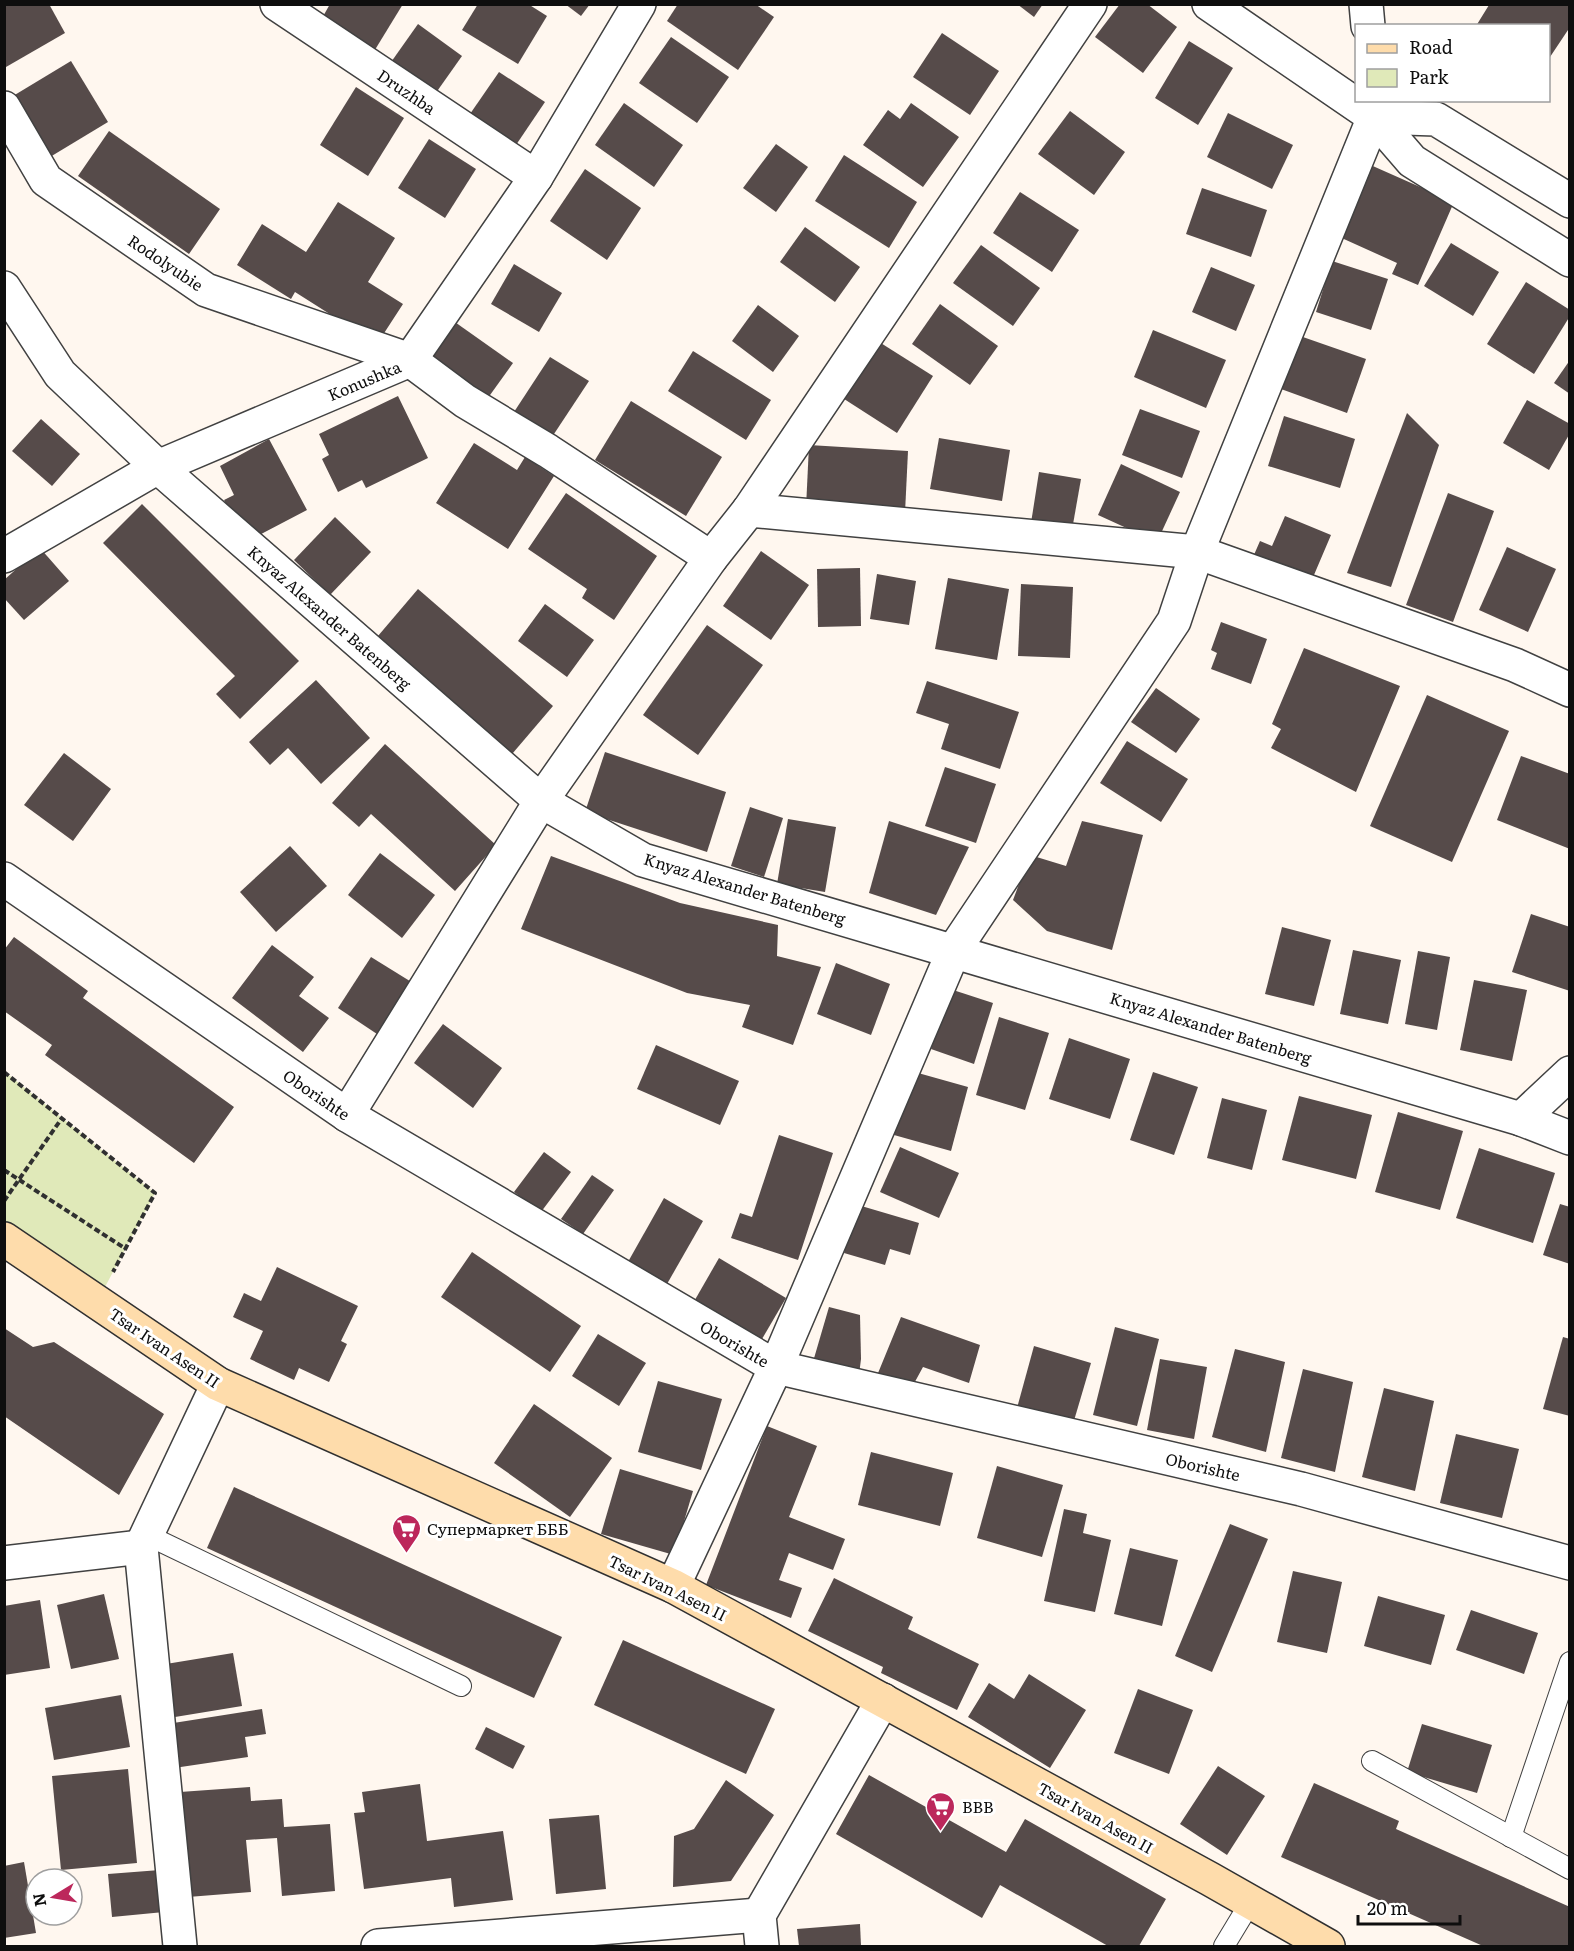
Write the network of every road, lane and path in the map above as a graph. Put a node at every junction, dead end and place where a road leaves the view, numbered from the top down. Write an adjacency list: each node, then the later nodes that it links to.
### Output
1 (277, 4): 10 (street, Druzhba)
2 (639, 4): 10 (street, Konushka)
3 (1090, 4): 16 (street)
4 (1209, 4): 7 (street)
5 (1366, 4): 6 (street)
6 (1368, 24)
7 (1355, 97)
8 (4, 108): 14 (street, Rodolyubie)
9 (1373, 109): 11 (street); 12 (street); 17 (street)
10 (536, 177): 14 (street, Konushka)
11 (1569, 201)
12 (1569, 260)
13 (4, 288): 15 (street, Knyaz Alexander Batenberg)
14 (410, 360): 15 (street, Konushka); 19 (street, Rodolyubie)
15 (158, 467): 18 (street, Konushka); 21 (street, Knyaz Alexander Batenberg)
16 (749, 510): 17 (street); 19 (street)
17 (1197, 552): 20 (street); 23 (street)
18 (4, 556)
19 (711, 558): 21 (street)
20 (1569, 690)
21 (541, 801): 23 (street, Knyaz Alexander Batenberg); 26 (street)
22 (4, 879): 26 (street, Oborishte)
23 (954, 950): 28 (street, Knyaz Alexander Batenberg); 36 (street)
24 (4, 1072): 27 (path)
25 (1569, 1073): 28 (street)
26 (347, 1115): 36 (street, Oborishte)
27 (62, 1118): 31 (path); 34 (path)
28 (1521, 1119): 29 (street, Knyaz Alexander Batenberg)
29 (1569, 1138)
30 (4, 1170): 31 (path)
31 (20, 1180): 32 (path); 34 (path)
32 (4, 1201)
33 (4, 1239): 35 (street, Tsar Ivan Asen II)
34 (126, 1249): 35 (path)
35 (97, 1302): 37 (street, Tsar Ivan Asen II)
36 (776, 1367): 40 (street, Oborishte); 41 (street)
37 (218, 1384): 38 (street); 41 (street, Tsar Ivan Asen II)
38 (144, 1541): 39 (street); 43 (lane); 50 (street)
39 (4, 1563)
40 (1569, 1563)
41 (674, 1586): 44 (street, Tsar Ivan Asen II)
42 (1569, 1662): 46 (lane)
43 (461, 1686)
44 (883, 1701): 48 (street, Tsar Ivan Asen II); 49 (street)
45 (1372, 1761): 46 (lane)
46 (1511, 1838): 47 (lane)
47 (1569, 1869)
48 (1250, 1903): 52 (lane); 53 (street, Tsar Ivan Asen II)
49 (761, 1931): 51 (street)
50 (180, 1947)
51 (378, 1947)
52 (1224, 1947)
53 (1328, 1947)

